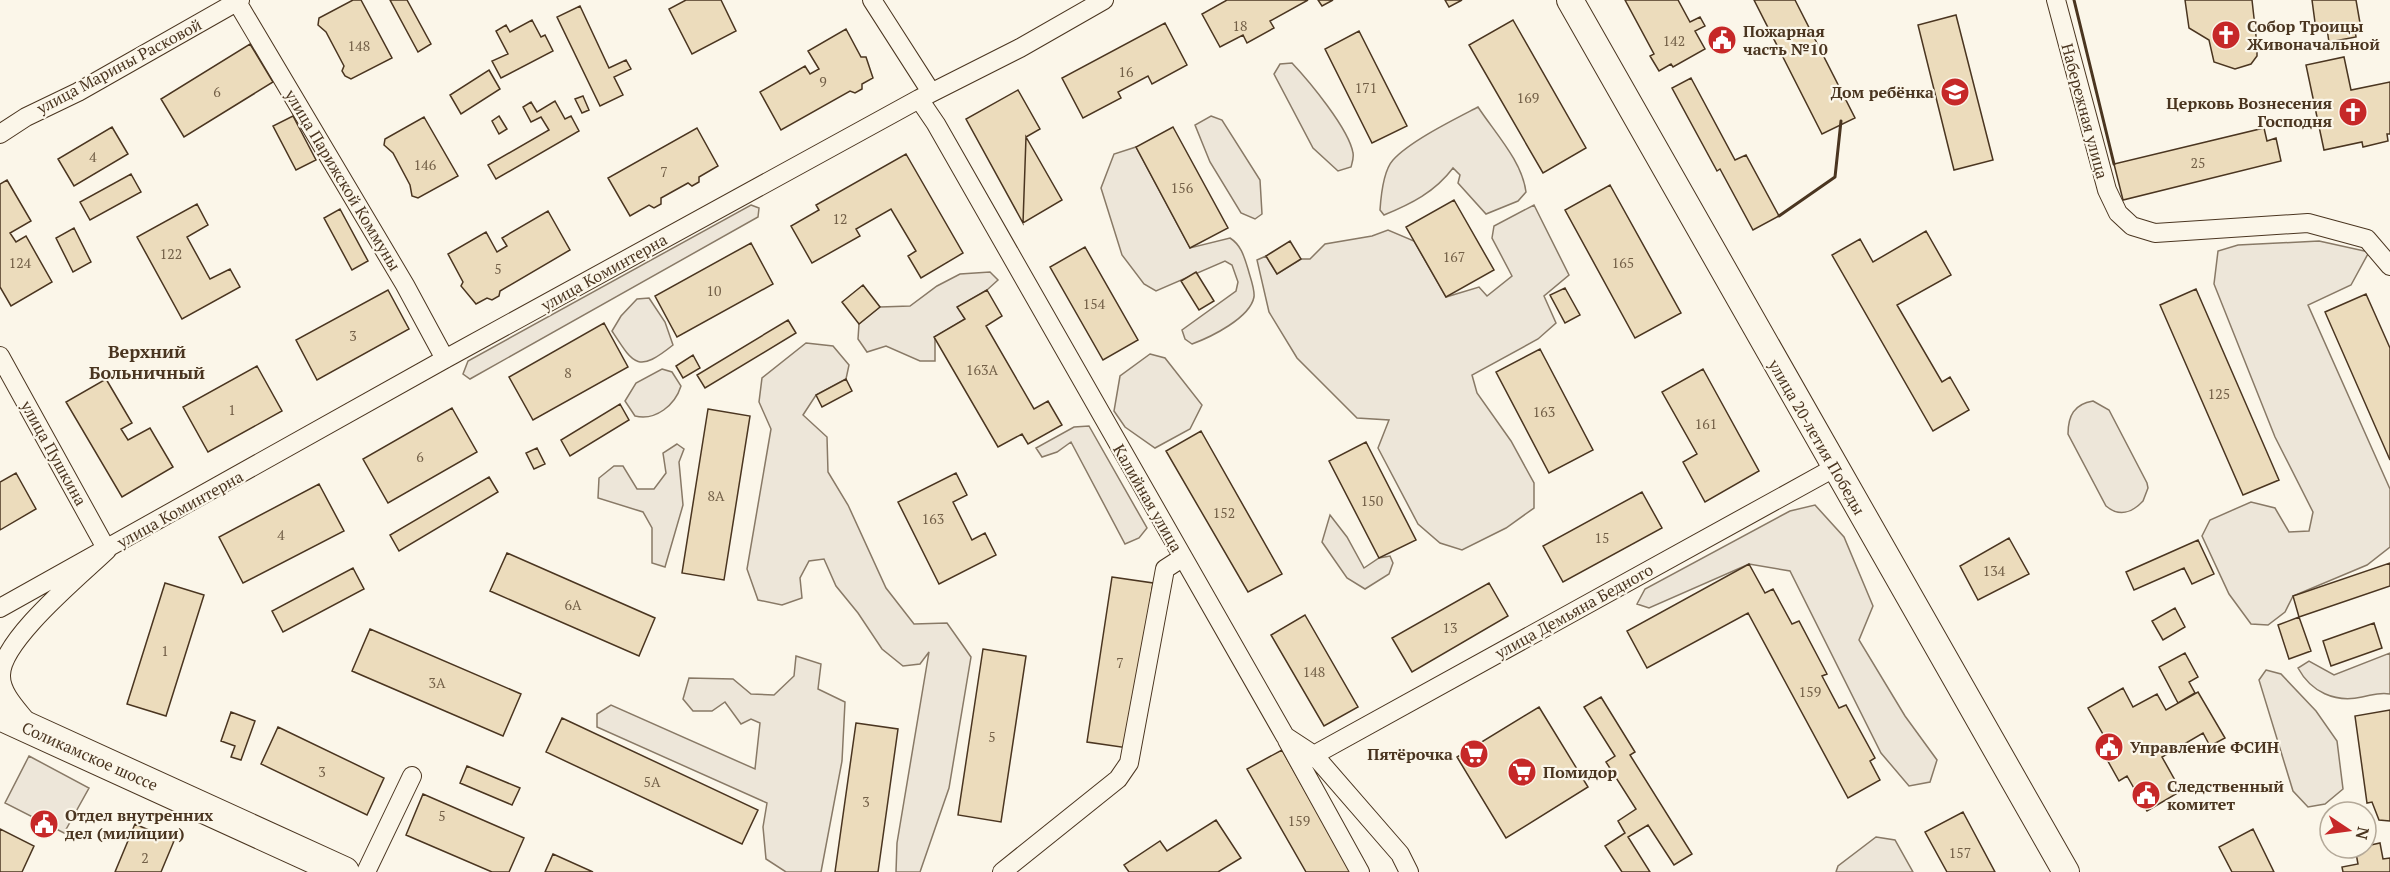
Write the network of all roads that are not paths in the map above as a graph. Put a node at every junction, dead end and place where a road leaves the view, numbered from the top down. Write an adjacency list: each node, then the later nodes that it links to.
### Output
1 (872, 0): 6 (street, Калийная улица)
2 (1104, 0): 6 (street, улица Коминтерна)
3 (1570, 0): 11 (main road, улица 20-летия Победы)
4 (2056, 0): 8 (street, Набережная улица)
5 (239, 1): 7 (street, улица Марины Расковой); 10 (street, улица Парижской Коммуны)
6 (925, 95): 10 (street, улица Коминтерна); 13 (street, Калийная улица)
7 (0, 134)
8 (2390, 266)
9 (0, 356): 12 (street, улица Пушкина)
10 (446, 359): 12 (street, улица Коминтерна)
11 (1834, 468): 18 (street, улица Демьяна Бедного); 25 (main road, улица 20-летия Победы)
12 (107, 550): 14 (street, улица Коминтерна); 16 (street, улица Коминтерна)
13 (1182, 558): 17 (street, Калийная улица); 22 (street)
14 (0, 608)
15 (0, 715): 16 (highway, Соликамское шоссе)
16 (36, 733): 20 (highway, Соликамское шоссе)
17 (1285, 736): 18 (street, Калийная улица); 23 (street)
18 (1314, 755): 24 (street, Калийная улица)
19 (412, 776): 21 (street)
20 (344, 872)
21 (366, 872)
22 (1002, 872)
23 (1360, 872)
24 (1409, 872)
25 (2066, 872)

